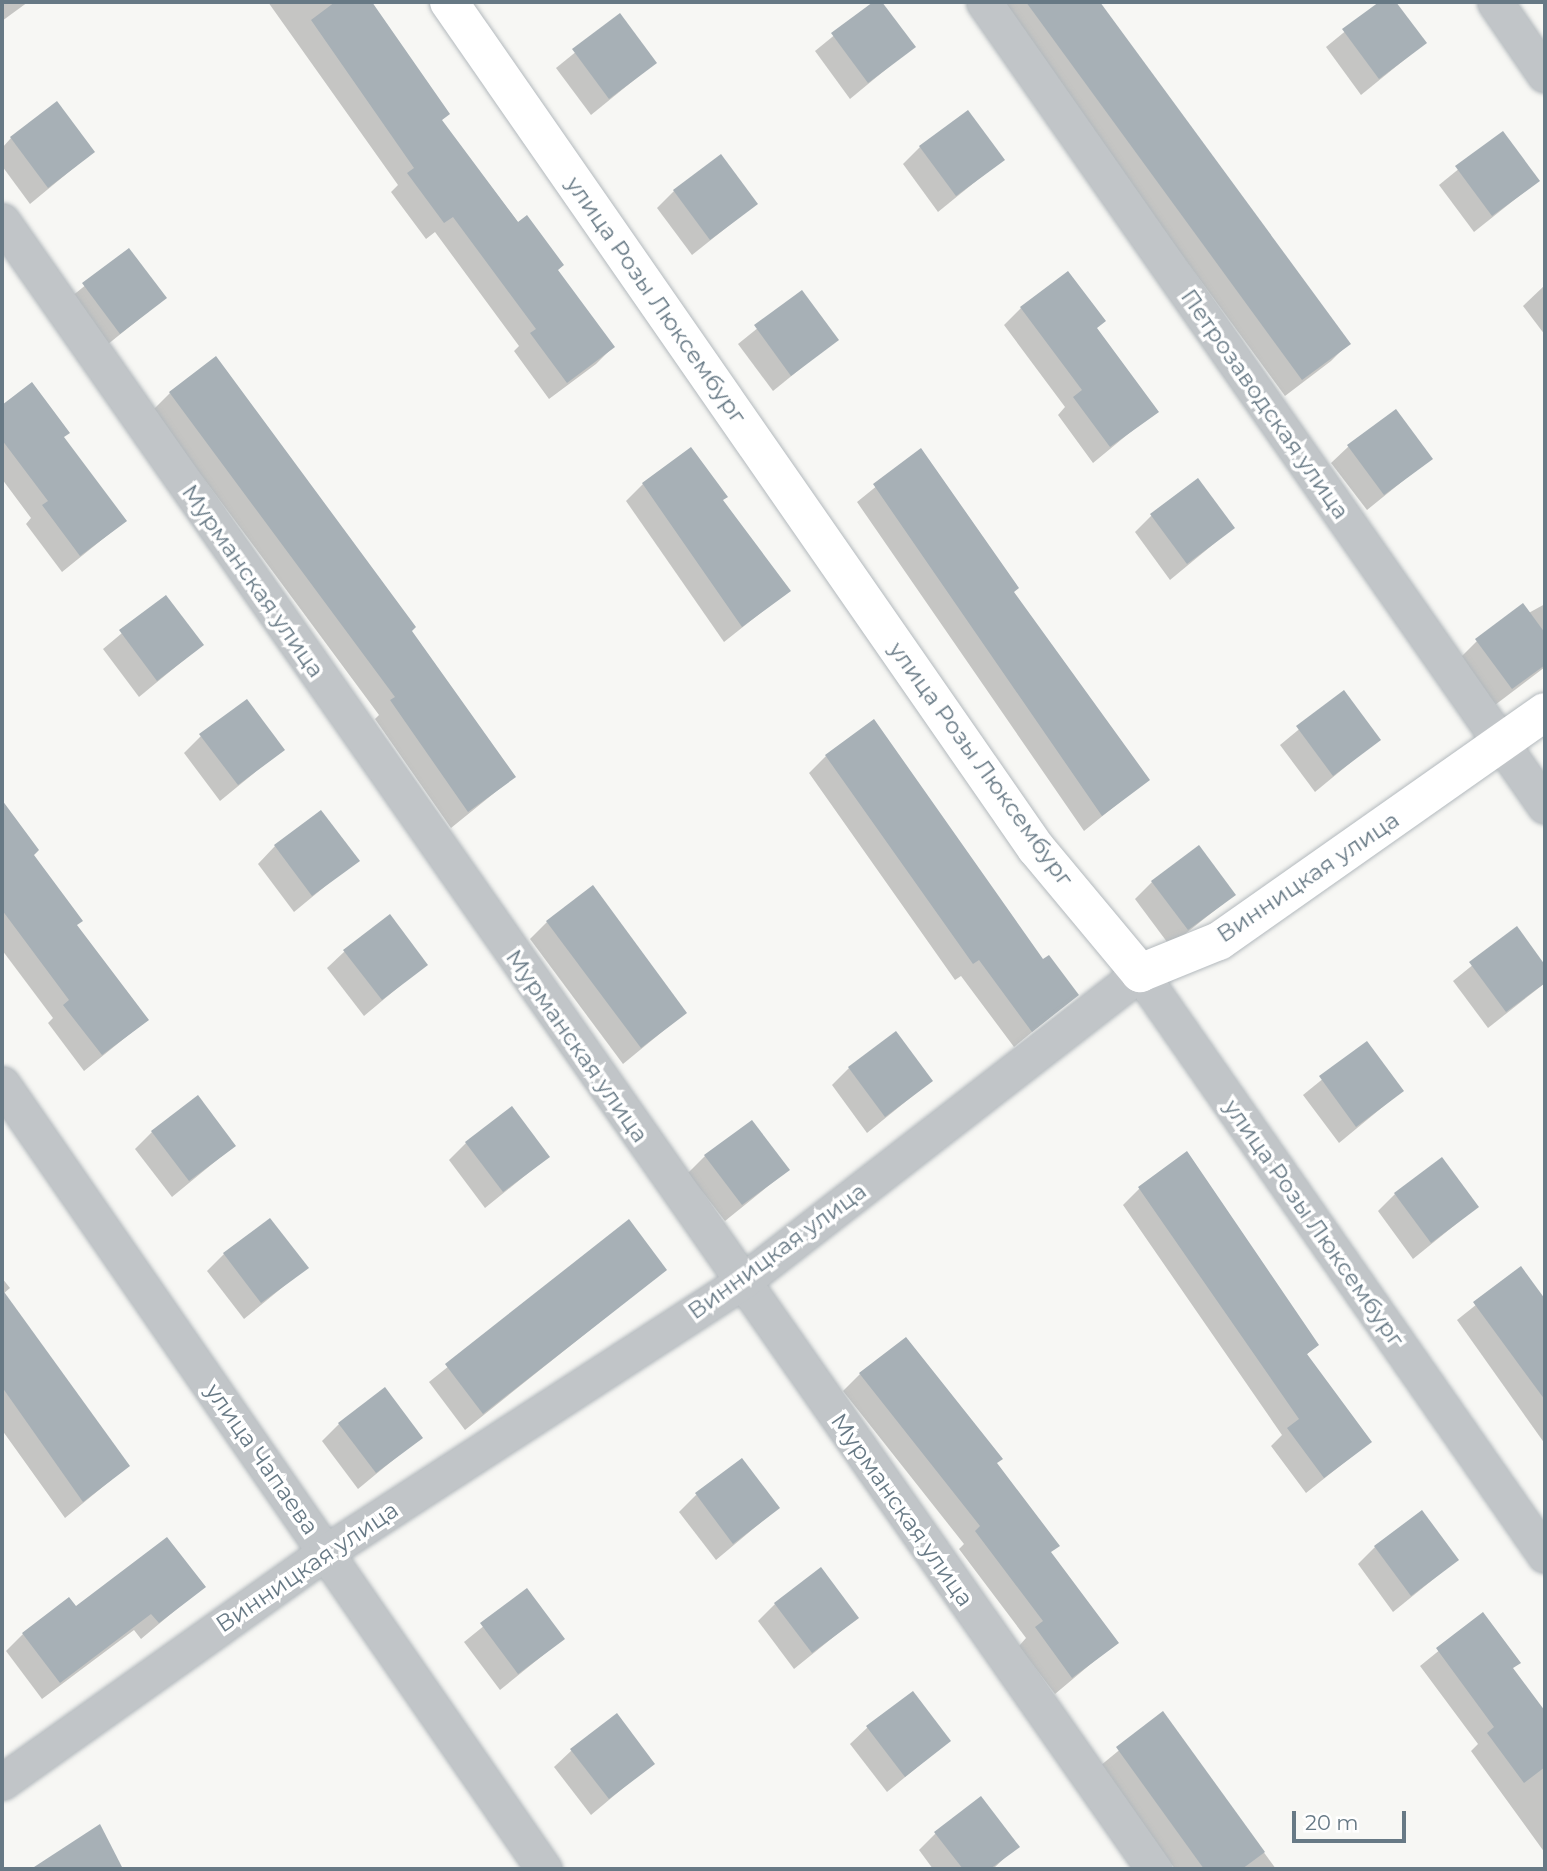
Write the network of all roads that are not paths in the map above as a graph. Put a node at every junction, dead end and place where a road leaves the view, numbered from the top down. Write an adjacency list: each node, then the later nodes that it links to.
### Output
1 (449, 2): 9 (main road, улица Розы Люксембург)
2 (984, 2): 7 (street, Петрозаводская улица)
3 (1495, 2): 4 (street)
4 (1545, 75)
5 (2, 221): 11 (street, Мурманская улица)
6 (1545, 712): 7 (main road, Винницкая улица)
7 (1502, 743): 8 (street, Петрозаводская улица); 9 (main road, Винницкая улица)
8 (1545, 806)
9 (1140, 973): 11 (street, Винницкая улица); 13 (street, улица Розы Люксембург)
10 (2, 1084): 12 (street, улица Чапаева)
11 (742, 1282): 12 (street, Винницкая улица); 16 (street, Мурманская улица)
12 (326, 1552): 14 (street, Винницкая улица); 15 (street, улица Чапаева)
13 (1545, 1555)
14 (2, 1782)
15 (544, 1869)
16 (1154, 1869)

